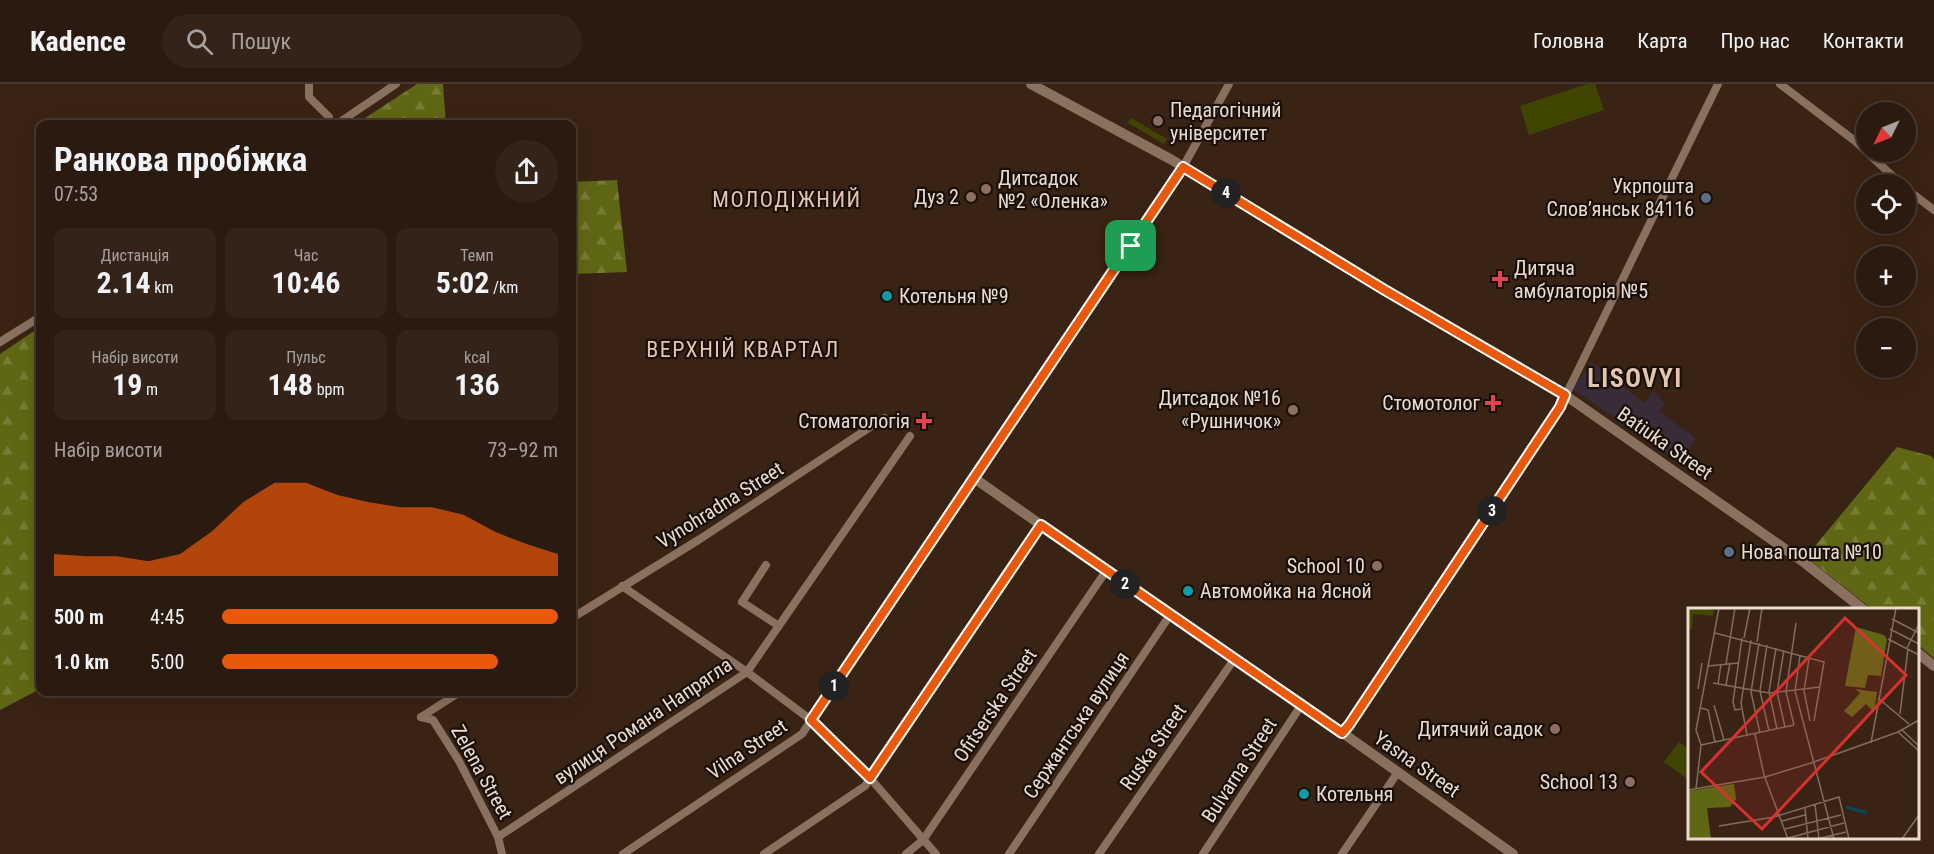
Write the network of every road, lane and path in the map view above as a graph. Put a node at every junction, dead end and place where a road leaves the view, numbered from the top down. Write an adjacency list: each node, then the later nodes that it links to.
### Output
1 (309, 84): 7 (street)
2 (396, 84): 8 (street)
3 (1031, 84): 9 (street, Batiuka Street)
4 (1229, 84): 9 (street)
5 (1718, 84): 15 (street)
6 (1780, 84): 10 (street)
7 (329, 120)
8 (343, 120)
9 (1183, 167): 15 (street, Batiuka Street); 18 (street, Vilna Street)
10 (1890, 174)
11 (1916, 196): 12 (street)
12 (1934, 210)
13 (36, 320): 14 (street)
14 (0, 342)
15 (1565, 395): 23 (street, Batiuka Street); 34 (street)
16 (884, 418): 22 (street, Vynohradna Street)
17 (910, 436): 26 (street, вулиця Романа Напрягла)
18 (974, 478): 19 (street, Yasna Street); 33 (street, Vilna Street)
19 (1041, 525): 21 (street, Yasna Street); 36 (street)
20 (766, 565): 26 (street)
21 (1106, 571): 25 (street, Yasna Street); 38 (street, Ofitserska Street)
22 (622, 586): 24 (street, Vynohradna Street); 30 (street)
23 (1863, 608)
24 (576, 615)
25 (1170, 615): 28 (street, Yasna Street); 44 (street, Сержантська вулиця)
26 (779, 626): 30 (street, вулиця Романа Напрягла)
27 (1919, 655): 29 (street)
28 (1235, 658): 32 (street, Yasna Street); 45 (street, Ruska Street)
29 (1934, 666)
30 (747, 672): 33 (street); 37 (street, вулиця Романа Напрягла)
31 (454, 696): 37 (street, Zelena Street)
32 (1302, 704): 34 (street, Yasna Street); 46 (street, Bulvarna Street)
33 (811, 720): 36 (street); 40 (street, Vilna Street)
34 (1342, 733): 35 (street, Yasna Street)
35 (1398, 772): 47 (street); 48 (street, Yasna Street)
36 (870, 778): 38 (street); 41 (street)
37 (498, 837): 39 (street, Zelena Street)
38 (923, 840): 42 (street, Ofitserska Street); 43 (street)
39 (502, 854)
40 (623, 854)
41 (764, 854)
42 (906, 854)
43 (936, 854)
44 (1009, 854)
45 (1099, 854)
46 (1203, 854)
47 (1342, 854)
48 (1513, 854)

